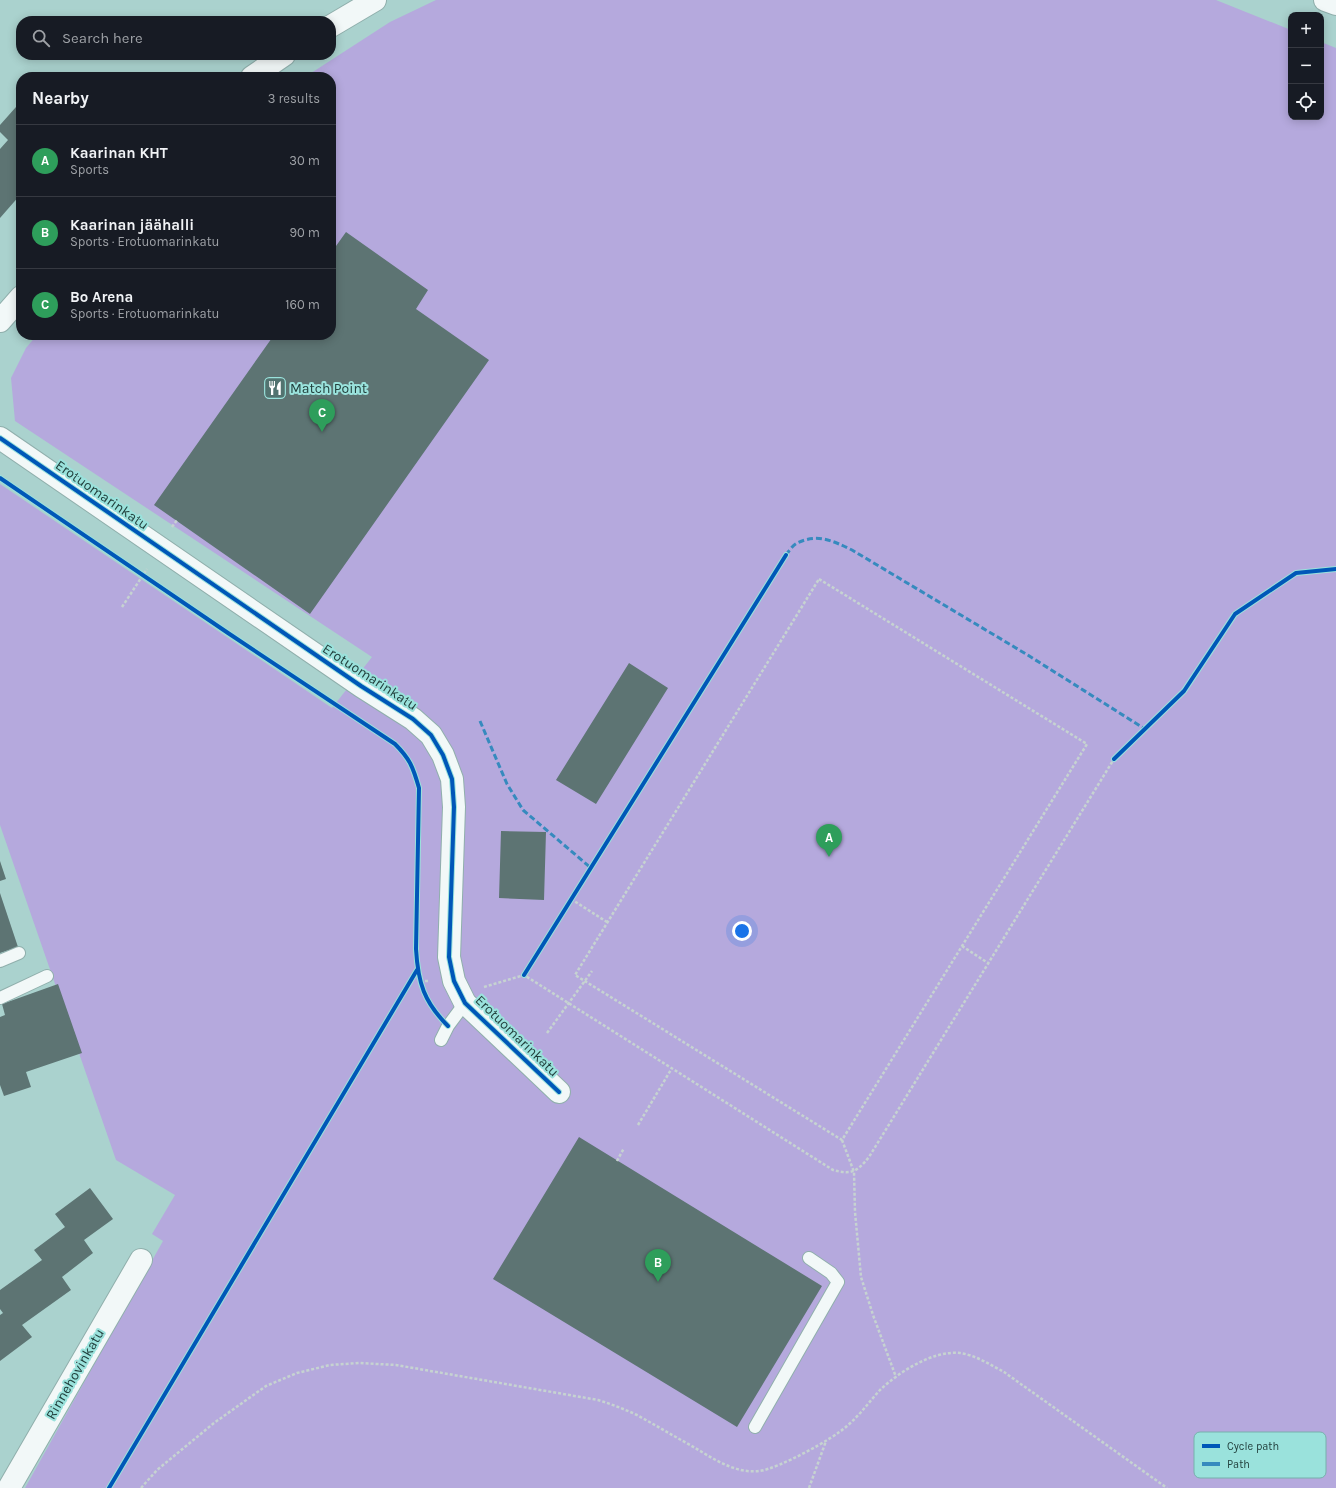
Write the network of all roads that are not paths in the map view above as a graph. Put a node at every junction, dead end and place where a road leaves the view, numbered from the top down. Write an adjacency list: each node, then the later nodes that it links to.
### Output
1 (375, 0): 4 (street)
2 (1325, 0): 3 (street)
3 (1336, 4)
4 (336, 23)
5 (277, 60): 6 (street)
6 (259, 72)
7 (16, 303): 8 (street)
8 (0, 321)
9 (0, 438): 14 (street, Erotuomarinkatu)
10 (19, 953): 11 (lane)
11 (0, 961)
12 (47, 976): 13 (lane)
13 (0, 998)
14 (465, 1003): 15 (lane); 16 (street, Erotuomarinkatu)
15 (441, 1040)
16 (559, 1092)
17 (809, 1258): 19 (lane)
18 (140, 1260): 20 (street, Rinnehovinkatu)
19 (755, 1427)
20 (9, 1488)

